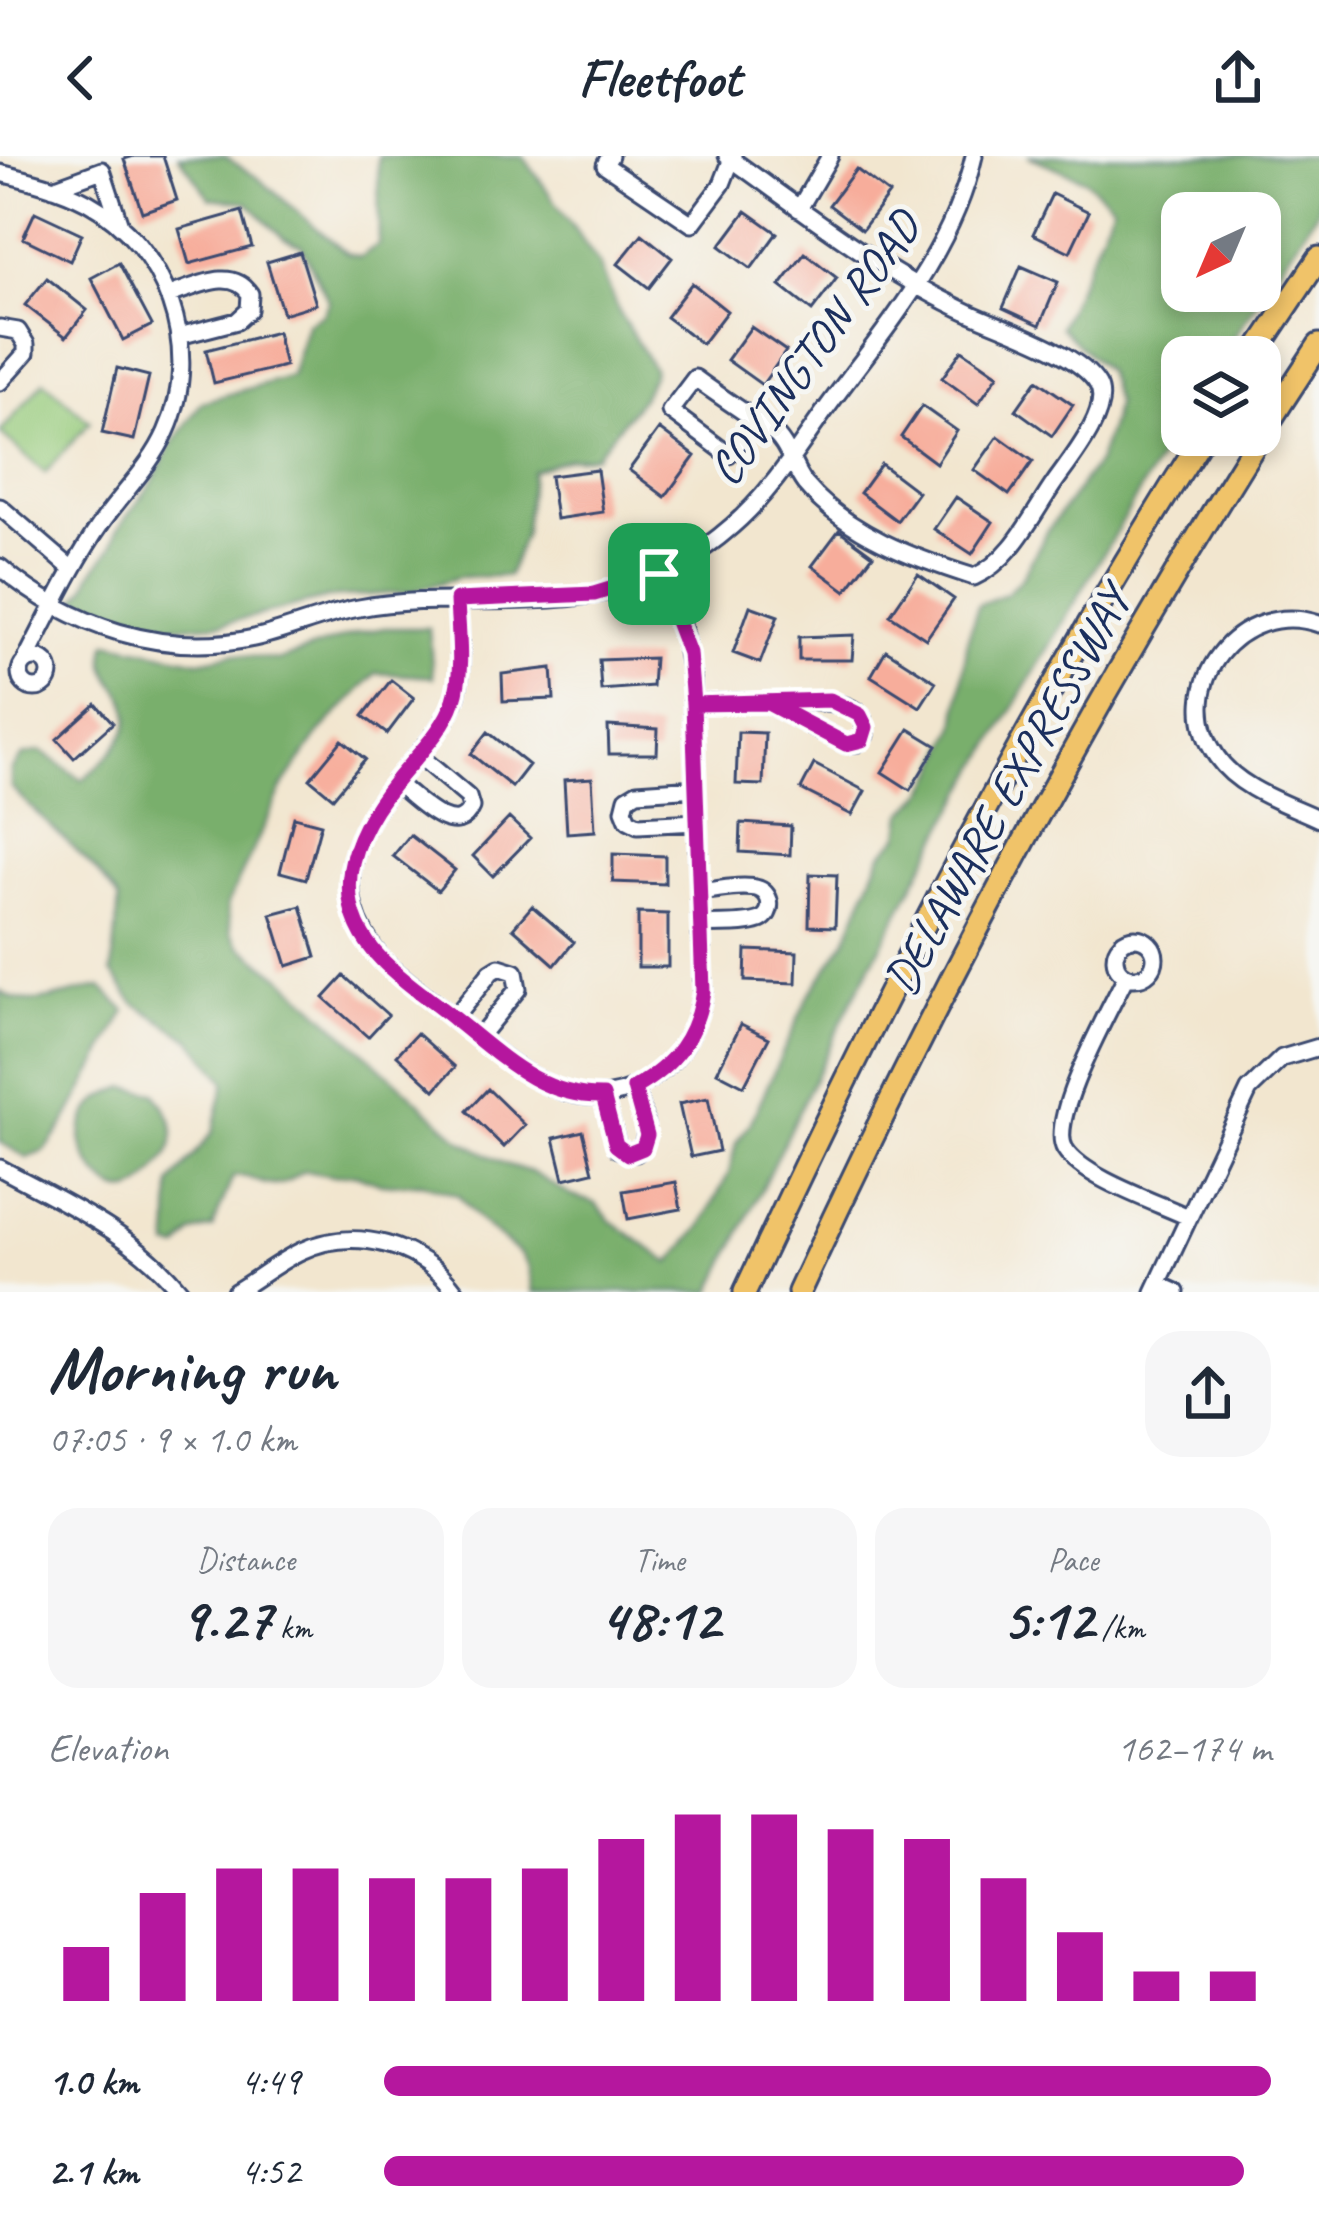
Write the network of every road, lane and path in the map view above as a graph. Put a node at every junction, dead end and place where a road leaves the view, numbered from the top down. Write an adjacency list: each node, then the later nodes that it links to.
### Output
1 (610, 156): 4 (street)
2 (830, 156): 7 (street)
3 (974, 156): 10 (street, COVINGTON ROAD)
4 (730, 157): 7 (street)
5 (0, 173): 6 (street)
6 (53, 188): 8 (street); 8 (street)
7 (799, 209): 10 (street)
8 (120, 225): 11 (street)
9 (1319, 258): 14 (highway)
10 (917, 286): 19 (street, COVINGTON ROAD); 19 (street)
11 (169, 295): 13 (street); 13 (street)
12 (0, 328): 16 (street)
13 (179, 336): 22 (street)
14 (1267, 336)
15 (1319, 346): 50 (highway, DELAWARE EXPRESSWAY)
16 (0, 382)
17 (754, 422): 17 (street); 19 (street)
18 (1191, 456): 49 (highway, DELAWARE EXPRESSWAY)
19 (789, 461): 23 (street, COVINGTON ROAD)
20 (0, 507): 22 (street)
21 (0, 567): 25 (street, COVINGTON ROAD)
22 (72, 569): 25 (street)
23 (659, 574): 24 (street, COVINGTON ROAD); 29 (street)
24 (457, 600): 25 (street, COVINGTON ROAD); 30 (street)
25 (53, 606): 27 (street)
26 (1319, 624): 33 (street)
27 (26, 659)
28 (768, 703): 28 (street); 29 (street)
29 (693, 704): 32 (street)
30 (418, 755): 31 (street); 31 (street)
31 (395, 782): 38 (street)
32 (696, 788): 34 (street); 34 (street)
33 (1319, 819)
34 (697, 822): 35 (street)
35 (700, 892): 36 (street); 36 (street)
36 (701, 925): 41 (street)
37 (1126, 976): 44 (street)
38 (454, 1018): 39 (street); 39 (street)
39 (478, 1038): 42 (street)
40 (1319, 1047): 44 (street)
41 (634, 1088): 42 (street); 42 (street)
42 (603, 1096)
43 (0, 1168): 46 (street)
44 (1188, 1217): 45 (street)
45 (1156, 1288): 51 (street)
46 (181, 1292)
47 (235, 1292): 48 (street)
48 (456, 1292)
49 (745, 1292)
50 (800, 1292)
51 (1176, 1292)

